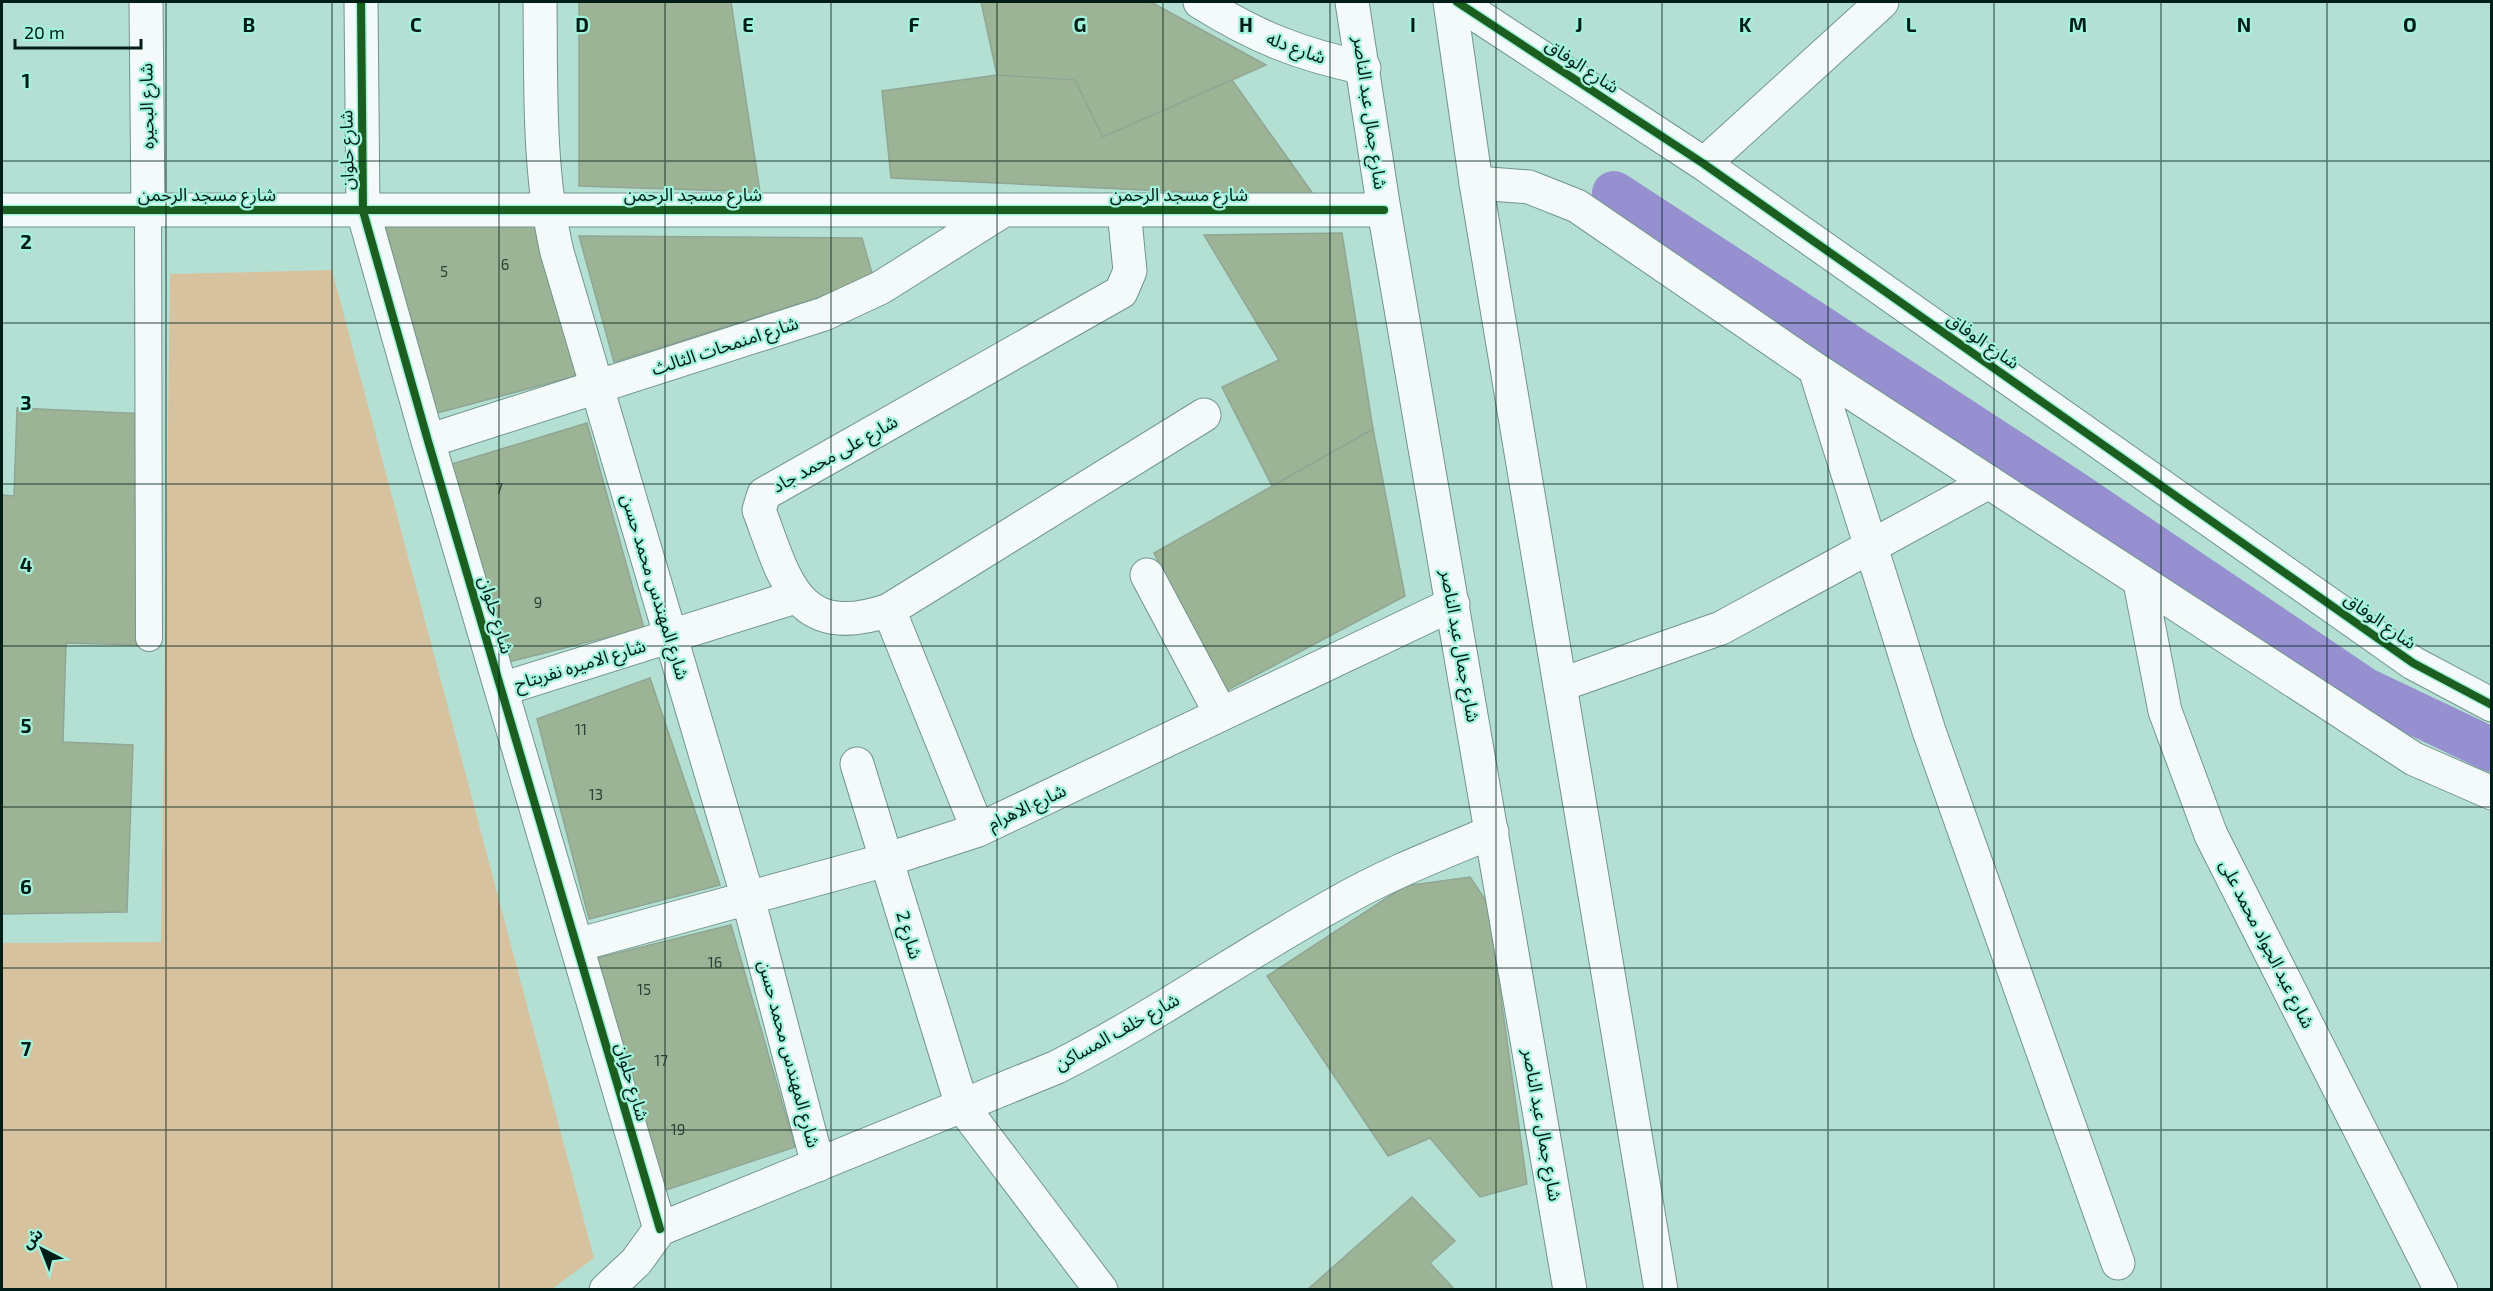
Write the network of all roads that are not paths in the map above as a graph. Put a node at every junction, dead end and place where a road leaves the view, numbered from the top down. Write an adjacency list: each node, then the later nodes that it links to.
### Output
1 (146, 2): 13 (street, شارع البحيره)
2 (361, 2): 14 (street, شارع حلوان)
3 (540, 2): 15 (street, شارع المهندس محمد حسن)
4 (1200, 2): 9 (street, شارع دله)
5 (1352, 2): 9 (street, شارع جمال عبد الناصر)
6 (1450, 2): 11 (street)
7 (1457, 2): 10 (street, شارع الوفاق)
8 (1882, 2): 10 (street)
9 (1364, 68): 18 (street, شارع جمال عبد الناصر)
10 (1704, 164): 34 (street, شارع الوفاق)
11 (1476, 183): 19 (street); 32 (street)
12 (2, 210): 13 (street, شارع مسجد الرحمن)
13 (148, 210): 14 (street, شارع مسجد الرحمن); 30 (lane)
14 (363, 210): 15 (street, شارع مسجد الرحمن); 22 (street, شارع حلوان)
15 (548, 210): 16 (street, شارع مسجد الرحمن); 20 (street, شارع المهندس محمد حسن)
16 (1004, 210): 17 (street, شارع مسجد الرحمن); 20 (street, شارع امنمحات الثالث)
17 (1124, 210): 18 (street, شارع مسجد الرحمن); 27 (street, شارع على محمد جاد)
18 (1384, 210): 28 (street, شارع جمال عبد الناصر)
19 (1815, 369): 23 (street); 24 (street)
20 (595, 388): 22 (street, شارع امنمحات الثالث); 31 (street, شارع المهندس محمد حسن)
21 (1204, 415): 29 (street)
22 (428, 441): 33 (street, شارع حلوان)
23 (1989, 482): 24 (street); 26 (street)
24 (1870, 544): 32 (street); 46 (street)
25 (1147, 575): 35 (street)
26 (2140, 582): 37 (street); 51 (street, شارع عبد الجواد محمد على)
27 (795, 597): 29 (street); 31 (street, شارع الاميره نفربتاح)
28 (1454, 604): 35 (street, شارع الاهرام); 39 (street, شارع جمال عبد الناصر)
29 (889, 610): 38 (street)
30 (150, 638)
31 (670, 638): 33 (street, شارع الاميره نفربتاح); 41 (street, شارع المهندس محمد حسن)
32 (1560, 684): 50 (street)
33 (502, 689): 42 (street, شارع حلوان)
34 (2492, 705)
35 (1221, 714): 38 (street, شارع الاهرام)
36 (857, 764): 40 (street, شارع 2)
37 (2492, 793)
38 (978, 830): 40 (street, شارع الاهرام)
39 (1492, 832): 43 (street, شارع خلف المساكن); 47 (street, شارع جمال عبد الناصر)
40 (886, 860): 41 (street, شارع الاهرام); 43 (street, شارع 2)
41 (748, 898): 42 (street, شارع الاهرام); 44 (street, شارع المهندس محمد حسن)
42 (577, 945): 45 (street, شارع حلوان)
43 (962, 1106): 44 (street, شارع خلف المساكن); 49 (street, شارع 2)
44 (818, 1165): 45 (street, شارع خلف المساكن)
45 (660, 1229): 48 (street)
46 (2118, 1263)
47 (1563, 1285)
48 (606, 1290)
49 (1101, 1290)
50 (1660, 1290)
51 (2440, 1290)

